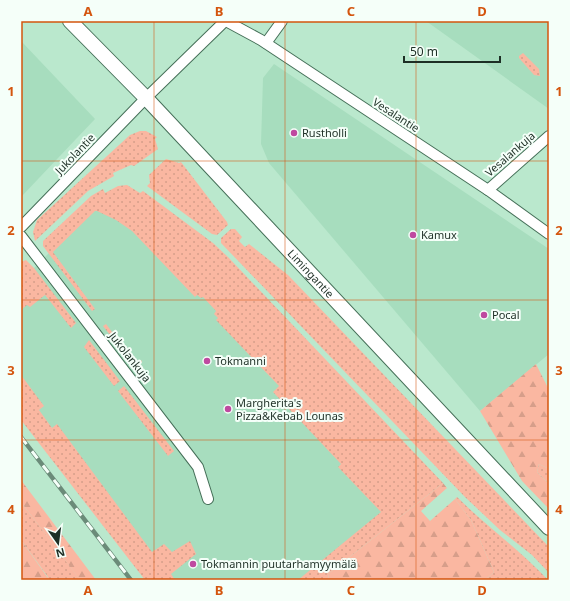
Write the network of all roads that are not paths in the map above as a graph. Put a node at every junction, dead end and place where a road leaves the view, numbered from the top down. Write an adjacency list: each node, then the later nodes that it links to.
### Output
1 (70, 21): 5 (main road, Limingantie)
2 (226, 21): 4 (street, Vesalantie); 5 (street, Vesalantie)
3 (282, 21): 4 (street)
4 (266, 44): 7 (street, Vesalantie)
5 (146, 98): 8 (street, Jukolantie); 12 (main road, Limingantie)
6 (549, 136): 7 (street, Vesalankuja)
7 (488, 190): 9 (street, Vesalantie)
8 (21, 227)
9 (549, 234)
10 (21, 236): 11 (street, Jukolankuja)
11 (208, 499)
12 (549, 528)

